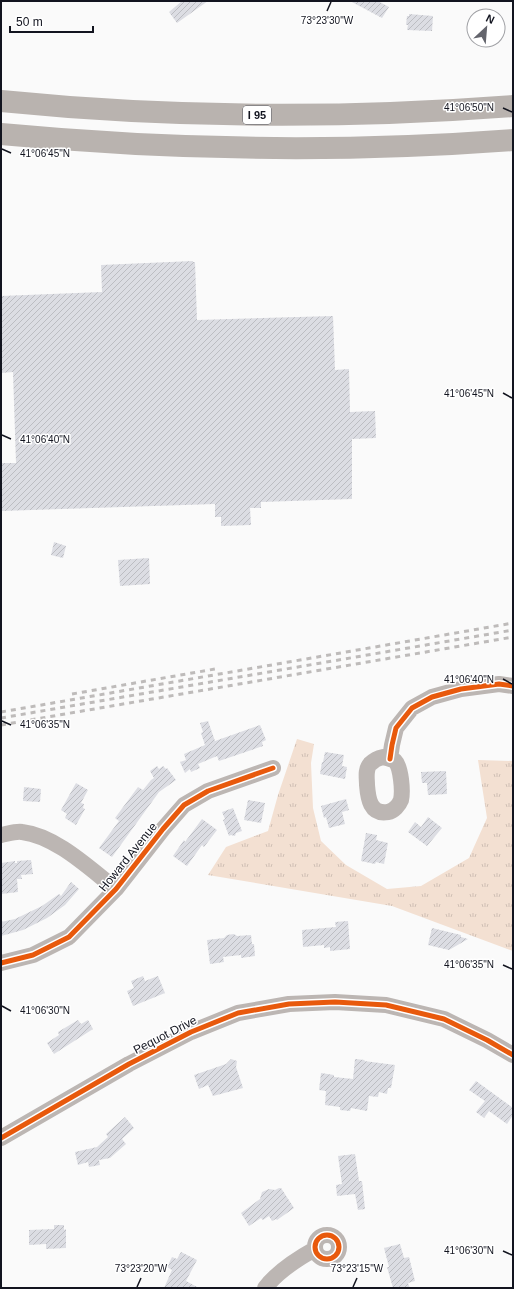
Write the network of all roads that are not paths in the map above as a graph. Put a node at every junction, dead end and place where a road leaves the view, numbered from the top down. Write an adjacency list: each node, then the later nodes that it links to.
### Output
1 (1, 101): 2 (highway, I 95)
2 (513, 106)
3 (1, 134): 4 (highway)
4 (513, 140)
5 (513, 686): 6 (street)
6 (390, 759)
7 (273, 768): 9 (street, Howard Avenue)
8 (1, 835): 9 (street)
9 (116, 889): 10 (street, Howard Avenue)
10 (1, 963)
11 (513, 1055): 12 (street, Pequot Drive)
12 (1, 1138)
13 (315, 1249): 14 (street)
14 (265, 1288)

